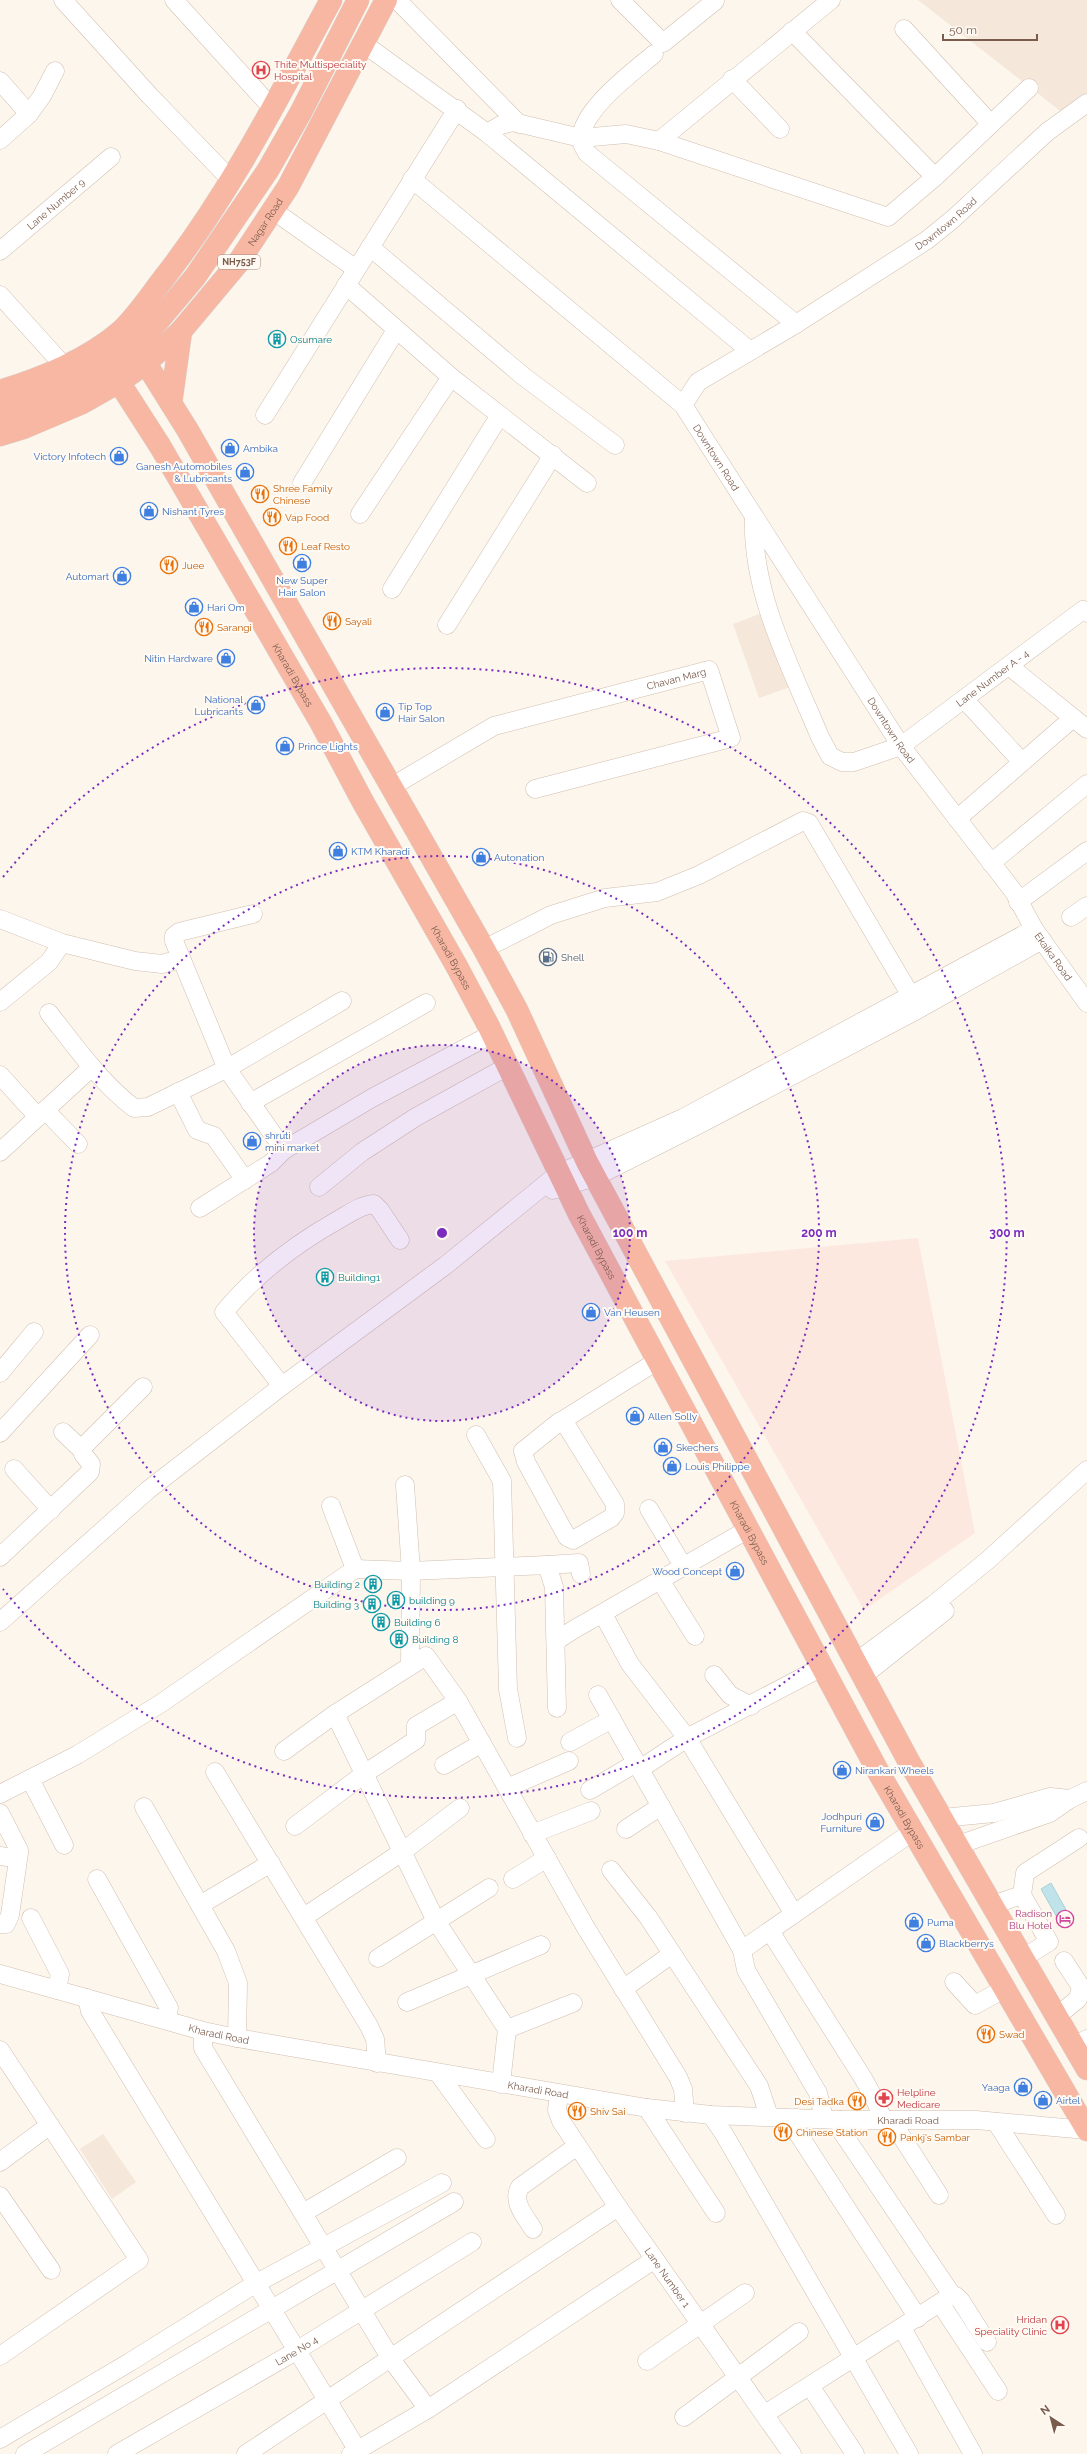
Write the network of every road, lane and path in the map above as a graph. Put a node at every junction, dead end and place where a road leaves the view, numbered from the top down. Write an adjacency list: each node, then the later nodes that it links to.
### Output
1 (63, 0): 31 (street)
2 (174, 0): 18 (street)
3 (331, 0): 18 (highway)
4 (358, 0): 42 (highway)
5 (620, 0): 8 (street)
6 (831, 0): 10 (street)
7 (392, 1): 11 (highway, Nagar Road / NH753F); 22 (street)
8 (715, 1)
9 (904, 28): 21 (street)
10 (792, 31): 14 (street); 29 (street)
11 (364, 44): 19 (street); 40 (highway, Nagar Road / NH753F)
12 (654, 54): 25 (street)
13 (55, 71): 20 (street)
14 (732, 79): 23 (street); 27 (street)
15 (0, 81): 20 (street)
16 (1029, 88): 21 (street)
17 (1087, 103): 38 (street, Downtown Road)
18 (272, 108): 31 (highway)
19 (457, 109): 24 (street); 30 (street)
20 (29, 114): 26 (street)
21 (990, 123): 29 (street)
22 (519, 124): 24 (street); 25 (street)
23 (780, 130)
24 (487, 133): 41 (street)
25 (581, 138): 27 (street); 38 (street)
26 (0, 140)
27 (659, 141): 29 (street)
28 (111, 157): 34 (street, Lane Number 9)
29 (935, 177)
30 (412, 179): 33 (street); 48 (street)
31 (231, 180): 43 (highway)
32 (281, 216): 35 (street)
33 (370, 247): 35 (street); 53 (street)
34 (0, 251)
35 (356, 269): 36 (street)
36 (346, 284): 39 (street); 50 (street)
37 (0, 295): 43 (street)
38 (796, 324): 41 (street, Downtown Road)
39 (396, 330): 45 (street); 55 (street)
40 (181, 331): 42 (highway, Nagar Road / NH753F); 47 (highway)
41 (749, 350): 48 (street, Downtown Road)
42 (140, 354): 44 (highway, Nagar Road / NH753F); 47 (highway)
43 (64, 366): 46 (highway)
44 (114, 374): 49 (highway); 52 (highway, Nagar Road / NH753F); 89 (highway, Kharadi Bypass)
45 (451, 377): 51 (street); 57 (street)
46 (0, 392)
47 (171, 403): 69 (highway)
48 (683, 405): 58 (street, Downtown Road)
49 (0, 414)
50 (265, 415)
51 (500, 415): 54 (street); 59 (street)
52 (0, 435)
53 (615, 445)
54 (553, 455): 56 (street); 61 (street)
55 (302, 483)
56 (587, 483)
57 (360, 514)
58 (754, 517): 66 (street, Downtown Road); 66 (street, Lane Number A - 4)
59 (392, 589)
60 (1085, 612): 62 (street, Lane Number A - 4)
61 (447, 625)
62 (1009, 666): 63 (street, Lane Number A - 4); 64 (street)
63 (964, 699): 66 (street, Lane Number A - 4); 67 (street)
64 (1073, 718): 65 (street); 67 (street)
65 (1087, 729)
66 (901, 746): 71 (street, Downtown Road)
67 (1022, 762): 71 (street)
68 (1087, 784): 73 (street)
69 (391, 787): 70 (street, Chavan Marg); 81 (highway)
70 (535, 789)
71 (957, 819): 73 (street, Downtown Road)
72 (1087, 851): 74 (street)
73 (991, 863): 74 (street, Downtown Road)
74 (1018, 902): 79 (street, Downtown Road)
75 (1087, 906): 77 (street)
76 (253, 914): 82 (street)
77 (1071, 917)
78 (4, 926): 80 (street)
79 (1038, 934): 83 (street); 86 (street, Ekaika Road); 100 (street)
80 (62, 942): 82 (street); 85 (street)
81 (484, 949): 83 (street); 100 (highway)
82 (180, 959): 92 (street)
83 (911, 996): 100 (street)
84 (342, 1001): 92 (street)
85 (0, 1002)
86 (1087, 1003)
87 (426, 1004): 95 (street)
88 (49, 1013): 91 (street)
89 (492, 1034): 90 (highway, Kharadi Bypass); 98 (street)
90 (508, 1066): 102 (highway, Kharadi Bypass); 103 (street)
91 (92, 1067): 94 (street); 96 (street)
92 (227, 1069): 94 (street); 95 (street)
93 (0, 1076): 96 (street)
94 (178, 1092): 101 (street)
95 (250, 1103): 98 (street)
96 (42, 1114): 97 (street); 99 (street)
97 (78, 1144)
98 (284, 1150): 101 (street)
99 (0, 1152)
100 (591, 1170): 102 (street); 139 (highway)
101 (245, 1180): 104 (street)
102 (562, 1181): 108 (highway, Kharadi Bypass); 110 (street)
103 (319, 1187)
104 (200, 1208)
105 (400, 1240): 110 (street)
106 (34, 1332): 109 (street)
107 (90, 1335): 114 (street)
108 (657, 1361): 112 (street); 124 (highway, Kharadi Bypass)
109 (0, 1373)
110 (282, 1386): 134 (street)
111 (143, 1387): 116 (street)
112 (563, 1420): 112 (street)
113 (63, 1432): 116 (street)
114 (0, 1433)
115 (476, 1435): 127 (street)
116 (82, 1450): 122 (street)
117 (14, 1469): 122 (street)
118 (1087, 1470): 139 (street)
119 (405, 1486): 130 (street)
120 (1087, 1487): 139 (street)
121 (331, 1506): 129 (street)
122 (51, 1510): 125 (street)
123 (649, 1510): 128 (street)
124 (747, 1530): 128 (street); 138 (highway, Kharadi Bypass)
125 (3, 1549)
126 (547, 1565): 127 (street); 131 (street); 136 (street)
127 (504, 1566): 130 (street); 147 (street)
128 (683, 1566): 132 (street)
129 (355, 1569): 130 (street); 157 (street)
130 (411, 1571): 137 (street)
131 (582, 1574)
132 (660, 1580): 133 (street); 135 (street)
133 (603, 1614): 136 (street); 148 (street)
134 (0, 1622)
135 (695, 1636)
136 (556, 1641): 144 (street)
137 (410, 1666): 142 (street); 145 (street)
138 (822, 1667): 143 (street); 171 (highway, Kharadi Bypass)
139 (859, 1669): 168 (highway)
140 (714, 1675): 143 (street)
141 (598, 1695): 146 (street)
142 (458, 1701): 150 (street); 156 (street)
143 (751, 1706): 148 (street)
144 (557, 1708)
145 (335, 1714): 151 (street); 156 (street)
146 (612, 1719): 149 (street); 154 (street)
147 (517, 1738)
148 (687, 1738): 154 (street); 188 (street)
149 (570, 1742)
150 (482, 1743): 153 (street); 158 (street)
151 (284, 1751)
152 (569, 1761): 158 (street)
153 (444, 1765)
154 (638, 1766): 159 (street); 163 (street)
155 (215, 1772): 180 (street)
156 (364, 1774): 169 (street); 176 (street)
157 (30, 1779): 161 (street); 174 (street)
158 (507, 1788): 172 (street)
159 (590, 1790)
160 (1087, 1792): 162 (street)
161 (0, 1794)
162 (1070, 1799): 168 (street); 175 (street)
163 (661, 1806): 170 (street); 195 (street)
164 (144, 1808): 186 (street)
165 (460, 1808): 176 (street)
166 (591, 1810): 172 (street)
167 (0, 1813): 177 (street)
168 (942, 1818): 175 (highway)
169 (295, 1826)
170 (626, 1829)
171 (912, 1832): 188 (street); 204 (highway, Kharadi Bypass)
172 (532, 1834): 179 (street)
173 (1079, 1838): 185 (street)
174 (64, 1845)
175 (958, 1845): 187 (highway)
176 (402, 1852): 189 (street); 191 (street)
177 (19, 1853): 178 (street); 192 (street)
178 (0, 1856)
179 (547, 1858): 183 (street); 203 (street)
180 (271, 1863): 186 (street); 189 (street)
181 (611, 1870): 196 (street)
182 (97, 1879): 210 (street)
183 (513, 1879)
184 (489, 1888): 191 (street)
185 (1022, 1895): 187 (street); 198 (street)
186 (200, 1905): 213 (street)
187 (992, 1905): 198 (highway)
188 (794, 1914): 193 (street)
189 (304, 1917): 216 (street)
190 (31, 1918): 205 (street)
191 (436, 1921): 197 (street); 201 (street)
192 (0, 1924)
193 (770, 1931): 195 (street); 227 (street)
194 (541, 1945): 201 (street)
195 (742, 1950): 226 (street)
196 (672, 1954): 203 (street); 224 (street)
197 (378, 1958)
198 (1024, 1958): 209 (highway)
199 (1064, 1961): 209 (street)
200 (0, 1974): 205 (street, Kharadi Road)
201 (471, 1975): 207 (street); 211 (street)
202 (954, 1982): 204 (street)
203 (623, 1989): 222 (street)
204 (1004, 1989): 230 (highway, Kharadi Bypass)
205 (57, 1990): 206 (street, Kharadi Road)
206 (87, 1998): 210 (street, Kharadi Road); 249 (street)
207 (407, 2002)
208 (574, 2003): 211 (street)
209 (1057, 2016): 214 (highway)
210 (166, 2020): 212 (street, Kharadi Road)
211 (507, 2030): 219 (street)
212 (203, 2031): 213 (street, Kharadi Road); 240 (street)
213 (236, 2038): 216 (street, Kharadi Road)
214 (1080, 2042): 217 (highway)
215 (0, 2050): 229 (street)
216 (376, 2063): 218 (street, Kharadi Road)
217 (1087, 2069)
218 (438, 2073): 219 (street, Kharadi Road); 231 (street)
219 (501, 2084): 220 (street, Kharadi Road)
220 (559, 2094): 221 (street, Kharadi Road); 232 (street, Lane Number 1)
221 (647, 2108): 222 (street, Kharadi Road); 241 (street)
222 (684, 2113): 223 (street, Kharadi Road)
223 (711, 2115): 224 (street, Kharadi Road); 261 (street)
224 (769, 2116): 225 (street, Kharadi Road)
225 (796, 2118): 226 (street, Kharadi Road); 254 (street)
226 (832, 2120): 227 (street, Kharadi Road); 251 (street)
227 (887, 2120): 228 (street, Kharadi Road); 236 (street)
228 (996, 2122): 230 (street, Kharadi Road); 242 (street)
229 (50, 2125): 234 (street); 260 (street)
230 (1087, 2130)
231 (486, 2139)
232 (577, 2146): 239 (street, Lane Number 1); 243 (street)
233 (397, 2158): 240 (street)
234 (0, 2162)
235 (442, 2183): 245 (street)
236 (940, 2195)
237 (0, 2196): 247 (street)
238 (454, 2202): 248 (street)
239 (618, 2207): 246 (street, Lane Number 1); 262 (street)
240 (303, 2213): 245 (street)
241 (716, 2213)
242 (1056, 2216)
243 (533, 2229)
244 (472, 2242): 253 (street, Lane No 4)
245 (322, 2246): 248 (street); 249 (street)
246 (655, 2259): 255 (street, Lane Number 1); 268 (street)
247 (51, 2270)
248 (337, 2270): 252 (street); 253 (street)
249 (255, 2284): 252 (street); 271 (street)
250 (745, 2294): 255 (street)
251 (946, 2299): 254 (street); 258 (street); 266 (street)
252 (271, 2310): 259 (street); 273 (street)
253 (361, 2310): 259 (street, Lane No 4); 262 (street)
254 (918, 2318): 256 (street)
255 (701, 2324): 263 (street); 264 (street, Lane Number 1)
256 (902, 2328): 261 (street); 279 (street)
257 (799, 2332): 264 (street)
258 (987, 2342)
259 (296, 2351): 267 (street); 274 (street, Lane No 4)
260 (0, 2356)
261 (854, 2357): 265 (street); 278 (street)
262 (390, 2359): 267 (street); 268 (street)
263 (647, 2361)
264 (738, 2377): 269 (street, Lane Number 1); 270 (street)
265 (810, 2386): 269 (street); 277 (street)
266 (998, 2391)
267 (327, 2402): 272 (street); 275 (street)
268 (428, 2409): 272 (street)
269 (765, 2414): 276 (street, Lane Number 1)
270 (684, 2417)
271 (0, 2439)
272 (356, 2453)
273 (25, 2454)
274 (117, 2454)
275 (246, 2454)
276 (792, 2454)
277 (855, 2454)
278 (909, 2454)
279 (973, 2454)

